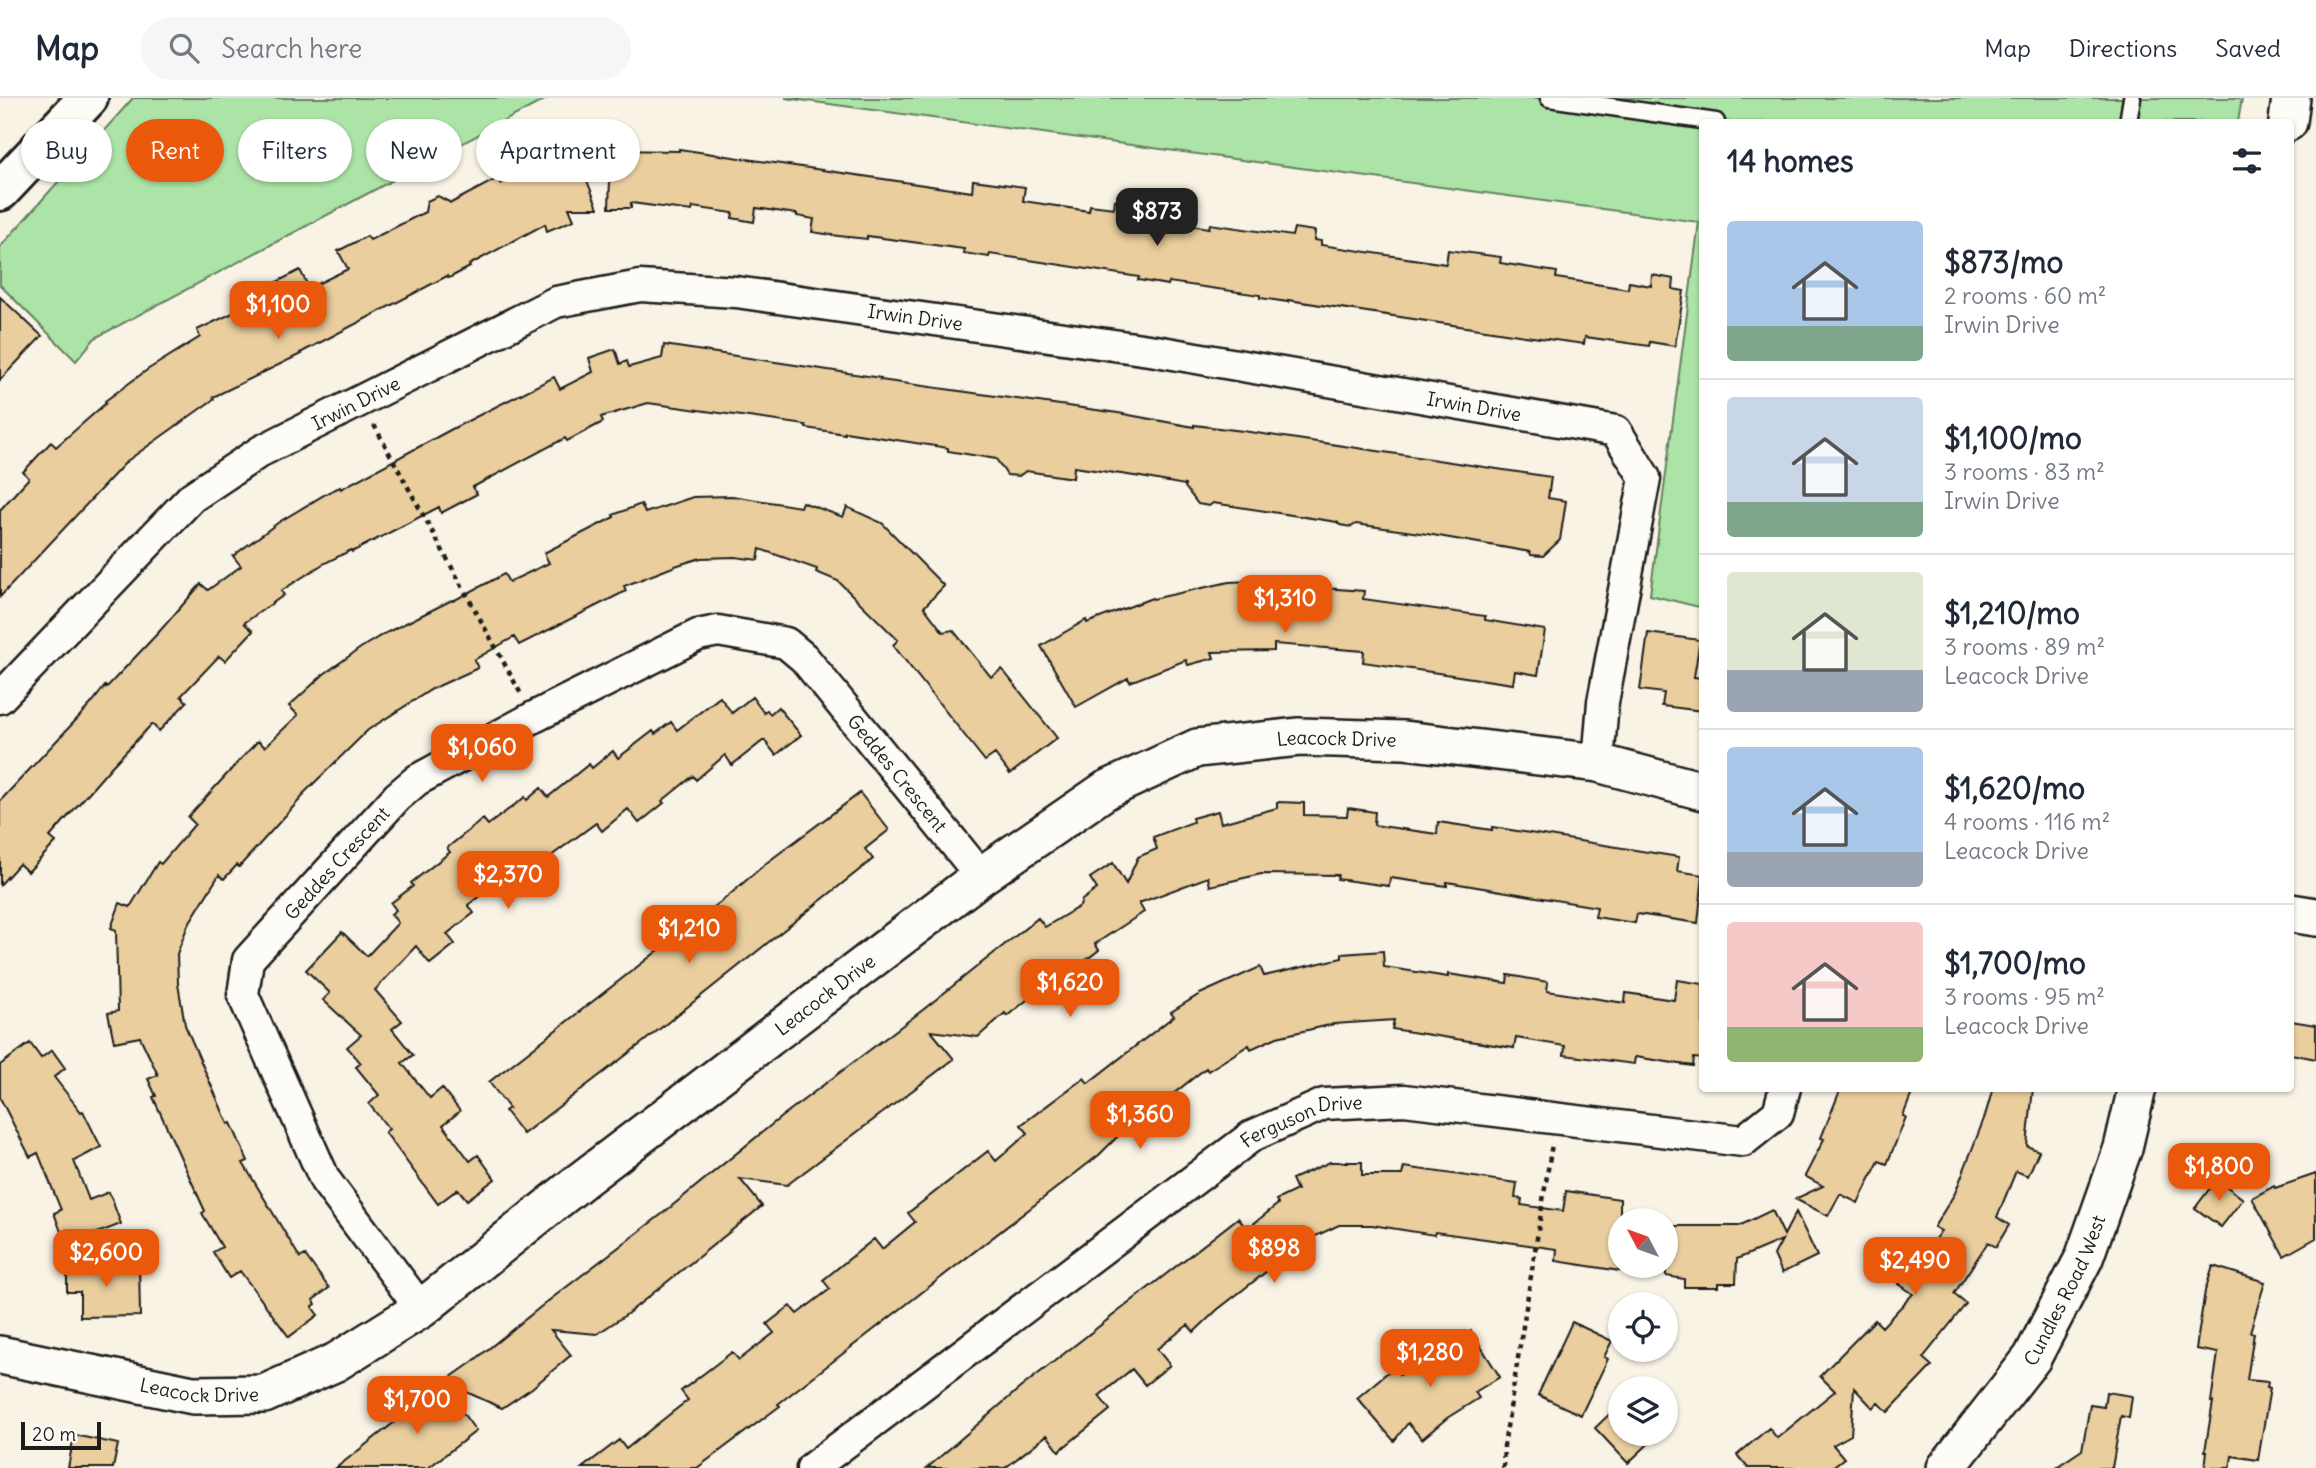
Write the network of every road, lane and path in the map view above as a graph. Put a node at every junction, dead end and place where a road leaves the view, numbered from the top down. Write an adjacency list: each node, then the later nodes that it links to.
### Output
1 (88, 98): 8 (main road)
2 (1549, 98): 7 (lane)
3 (2132, 98): 5 (lane)
4 (2291, 98): 6 (street)
5 (2128, 119)
6 (2288, 119)
7 (1699, 120)
8 (0, 191)
9 (360, 400): 10 (street, Irwin Drive); 11 (path); 12 (street, Irwin Drive)
10 (0, 698)
11 (534, 717): 14 (street, Geddes Crescent); 20 (street, Geddes Crescent)
12 (1598, 763): 13 (street, Leacock Drive); 14 (street, Leacock Drive)
13 (1699, 790)
14 (981, 876): 20 (street, Leacock Drive)
15 (2294, 913): 16 (street)
16 (2316, 917)
17 (1784, 1092): 19 (street, Ferguson Drive)
18 (2136, 1092): 24 (street, Cundles Road West)
19 (1556, 1118): 22 (street, Ferguson Drive); 23 (path)
20 (421, 1309): 21 (street, Leacock Drive)
21 (0, 1355)
22 (812, 1468)
23 (1503, 1468)
24 (1946, 1468)

